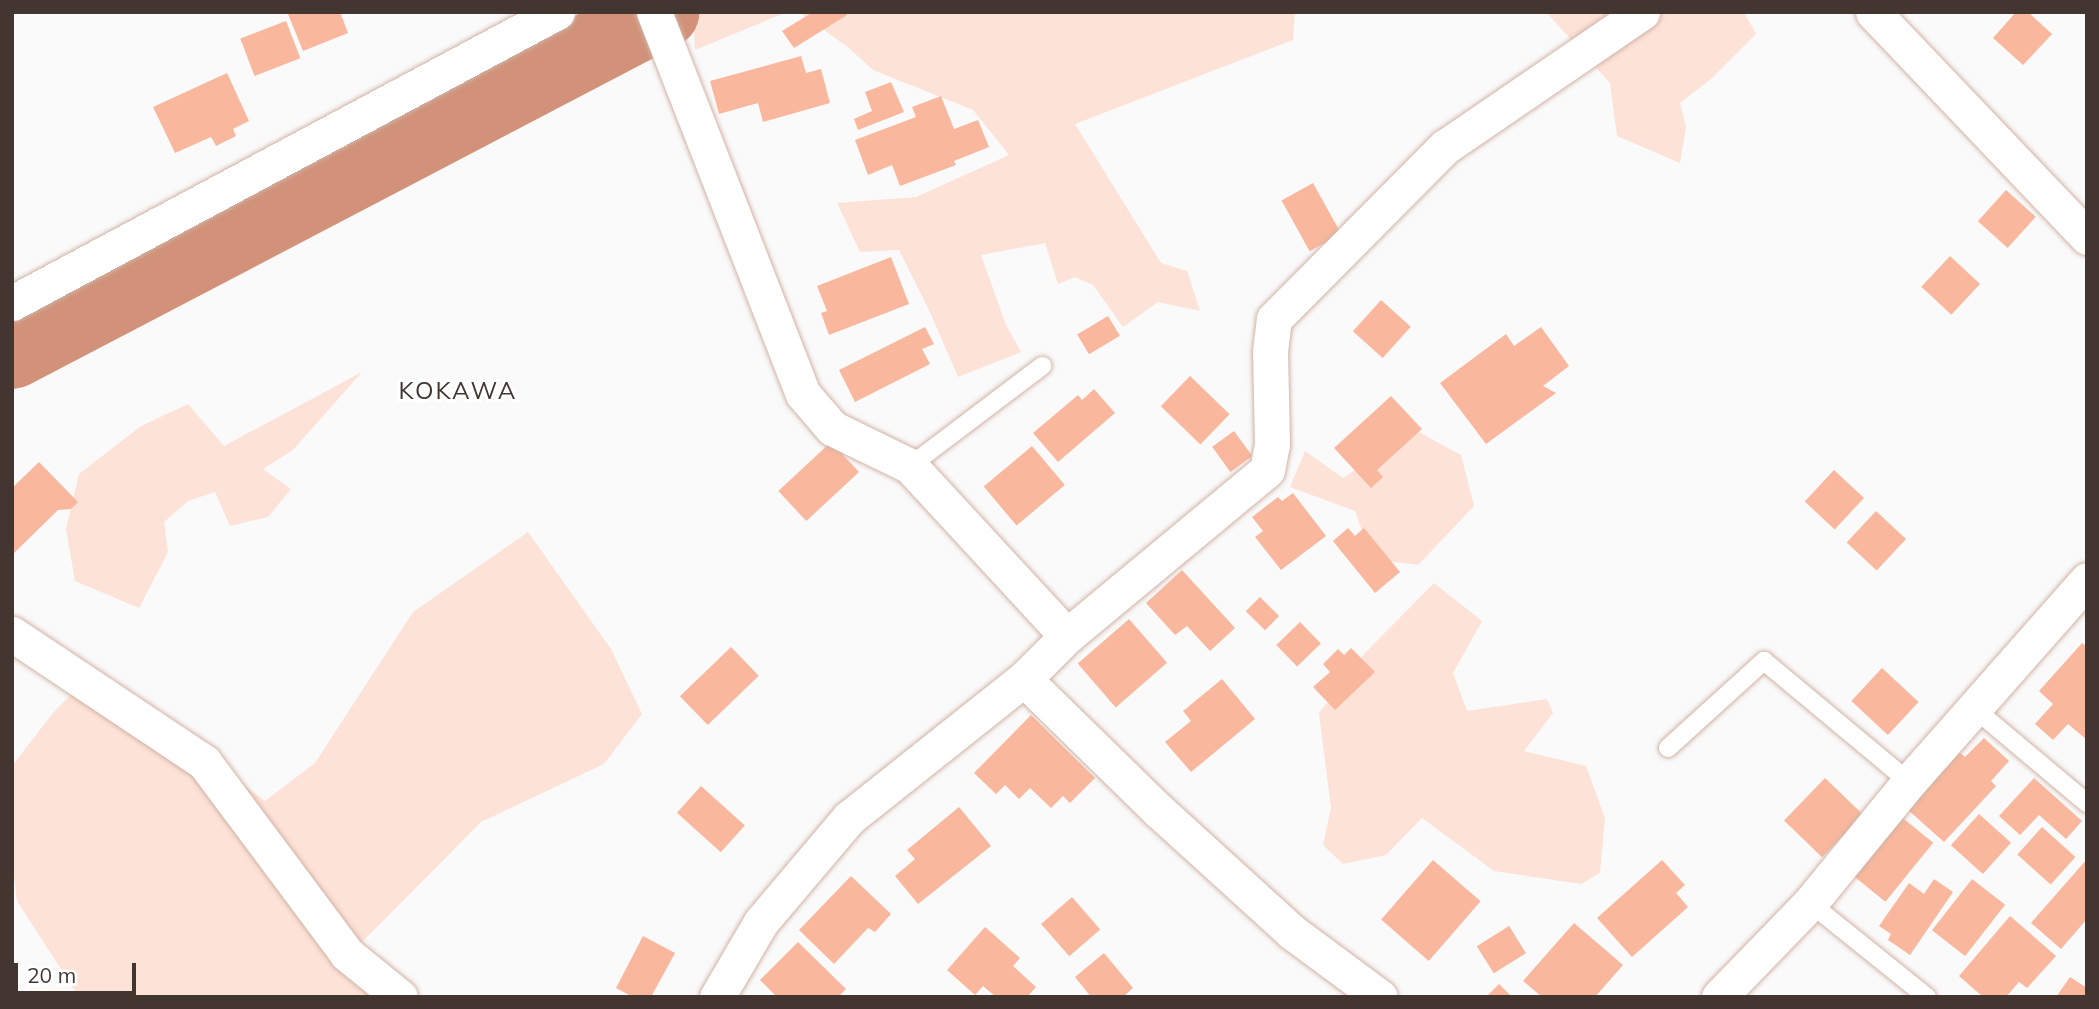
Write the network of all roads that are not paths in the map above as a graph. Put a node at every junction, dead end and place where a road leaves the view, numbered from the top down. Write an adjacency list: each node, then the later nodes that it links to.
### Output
1 (557, 12): 6 (street)
2 (654, 12): 8 (street)
3 (1643, 12): 11 (street)
4 (1873, 12): 5 (street)
5 (2087, 237)
6 (12, 303)
7 (1042, 366): 8 (lane)
8 (910, 466): 11 (street)
9 (2087, 580): 13 (street)
10 (12, 634): 18 (street)
11 (1067, 636): 12 (street)
12 (1024, 679): 19 (street); 20 (street)
13 (1976, 710): 15 (street); 16 (lane)
14 (1668, 748): 15 (lane)
15 (1909, 782): 17 (street)
16 (2087, 803)
17 (1810, 903): 21 (street); 22 (lane)
18 (400, 997)
19 (717, 997)
20 (1380, 997)
21 (1719, 997)
22 (1927, 997)

